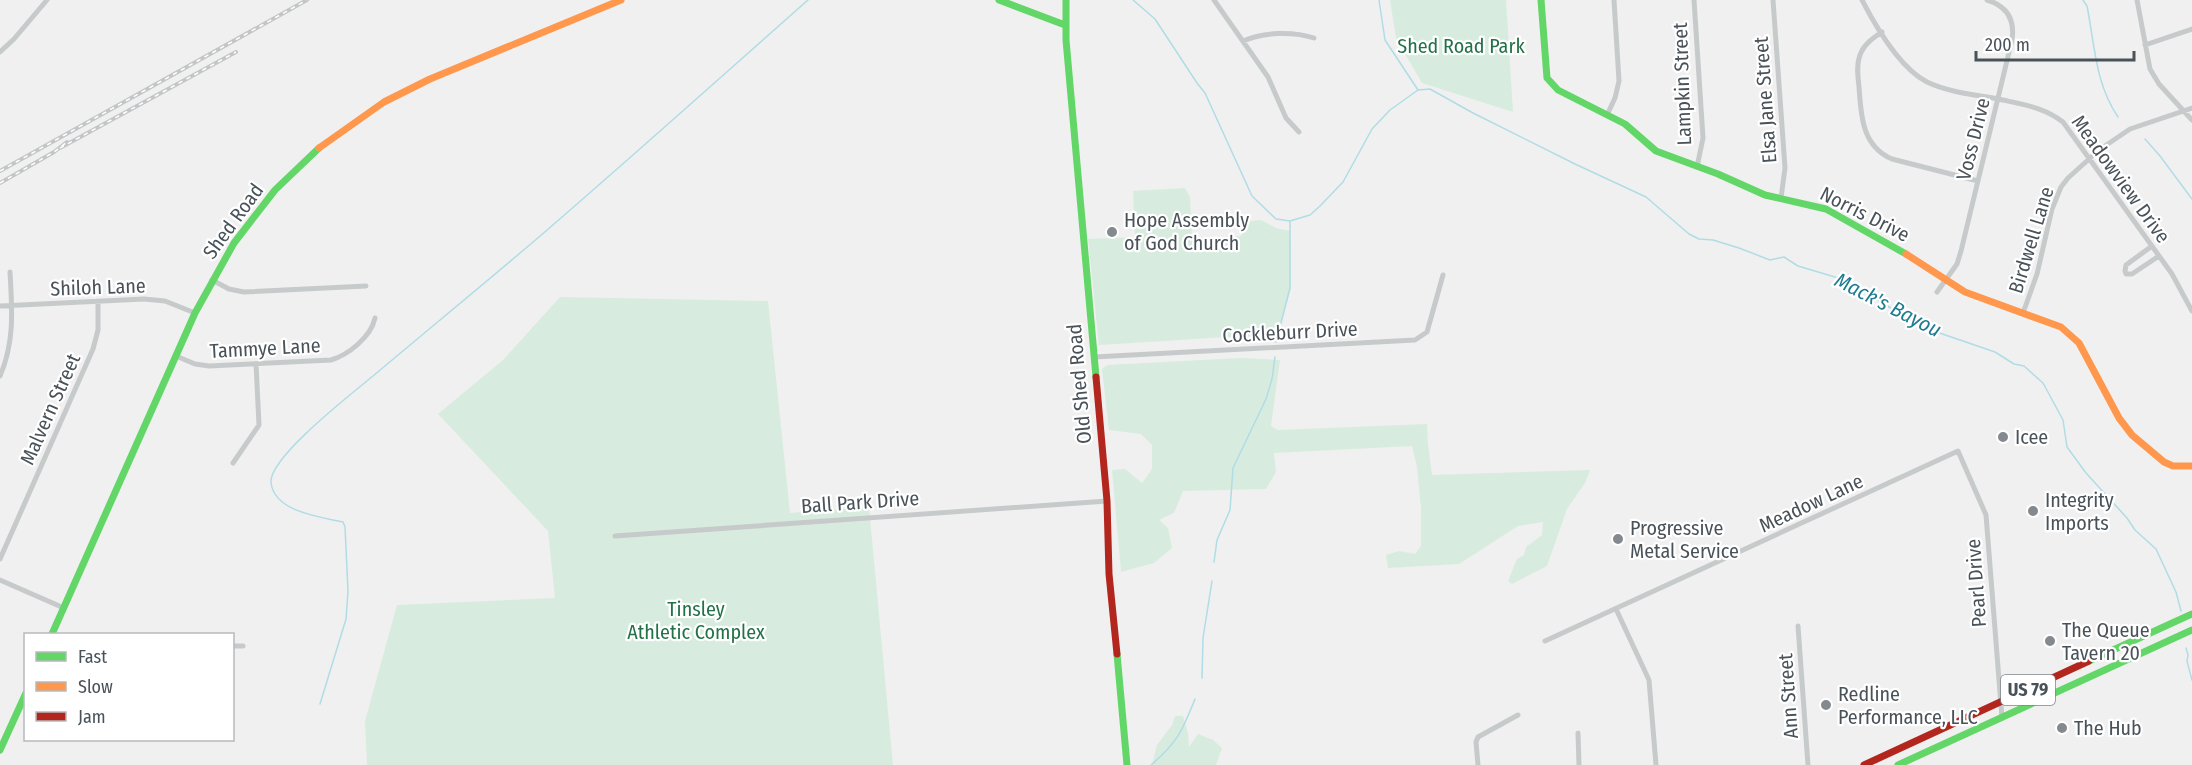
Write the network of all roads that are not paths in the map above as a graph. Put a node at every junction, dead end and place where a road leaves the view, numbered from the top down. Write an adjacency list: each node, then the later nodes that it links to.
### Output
1 (47, 0): 19 (street)
2 (621, 0): 35 (street, Shed Road)
3 (999, 0): 13 (street)
4 (1066, 0): 13 (street, Old Shed Road)
5 (1214, 0): 17 (street)
6 (1541, 0): 23 (street, Norris Drive)
7 (1614, 0): 23 (street)
8 (1694, 0): 27 (street, Lampkin Street)
9 (1773, 0): 29 (street, Elsa Jane Street)
10 (1862, 0): 15 (street, Meadowview Drive)
11 (1987, 0): 20 (street, Voss Drive)
12 (2137, 0): 18 (street)
13 (1065, 25): 46 (street, Old Shed Road)
14 (2192, 29): 18 (street)
15 (1882, 32): 20 (street, Meadowview Drive); 28 (street)
16 (1314, 38): 17 (street)
17 (1243, 40): 25 (street)
18 (2145, 45): 22 (street)
19 (0, 52)
20 (1998, 99): 26 (street, Meadowview Drive); 28 (street, Voss Drive)
21 (2192, 108): 22 (street, Birdwell Lane)
22 (2183, 111): 24 (street); 26 (street, Birdwell Lane)
23 (1607, 115): 27 (street, Norris Drive)
24 (2192, 120)
25 (1299, 132)
26 (2090, 158): 30 (street, Meadowview Drive); 43 (street, Birdwell Lane)
27 (1697, 167): 29 (street, Norris Drive)
28 (1978, 181): 34 (street, Voss Drive)
29 (1781, 198): 34 (street, Norris Drive)
30 (2152, 246): 31 (street, Meadowview Drive); 31 (street)
31 (2159, 256): 41 (street, Meadowview Drive)
32 (10, 272): 39 (street)
33 (1443, 275): 46 (street, Cockleburr Drive)
34 (1946, 279): 37 (street, Voss Drive); 43 (street, Norris Drive)
35 (212, 280): 36 (street); 42 (street, Shed Road)
36 (366, 286)
37 (1937, 292)
38 (98, 301): 39 (street, Shiloh Lane); 42 (street, Shiloh Lane); 54 (street, Malvern Street)
39 (12, 305): 40 (street, Shiloh Lane); 48 (street)
40 (0, 306)
41 (2192, 311)
42 (195, 313): 45 (street, Shed Road)
43 (2023, 313): 51 (street, Norris Drive)
44 (375, 318): 47 (street, Tammye Lane)
45 (176, 356): 47 (street, Tammye Lane); 56 (street, Shed Road)
46 (1094, 357): 52 (street, Old Shed Road)
47 (256, 364): 50 (street)
48 (0, 376)
49 (1958, 451): 57 (street, Meadow Lane); 68 (street, Pearl Drive)
50 (233, 463)
51 (2192, 466)
52 (1107, 501): 53 (street, Ball Park Drive); 75 (street, Old Shed Road)
53 (615, 536)
54 (0, 559)
55 (0, 580): 56 (street)
56 (64, 608): 61 (street, Shed Road)
57 (1616, 609): 62 (street, Meadow Lane); 78 (street)
58 (2192, 614): 65 (street, US 79)
59 (1798, 626): 79 (street, Ann Street)
60 (2192, 630): 67 (street, US 79)
61 (52, 633)
62 (1545, 641)
63 (234, 646): 64 (street)
64 (243, 646)
65 (2041, 684): 67 (street); 68 (street, US 79)
66 (24, 697): 73 (street)
67 (2047, 697): 70 (street, US 79)
68 (2000, 703): 70 (street, Pearl Drive); 72 (street, US 79)
69 (1518, 715): 76 (street)
70 (2002, 718): 74 (street, US 79)
71 (1578, 733): 77 (street)
72 (1909, 745): 74 (street); 80 (street, US 79)
73 (0, 750)
74 (1915, 757): 81 (street, US 79)
75 (1127, 765)
76 (1478, 765)
77 (1579, 765)
78 (1656, 765)
79 (1808, 765)
80 (1864, 765)
81 (1898, 765)

